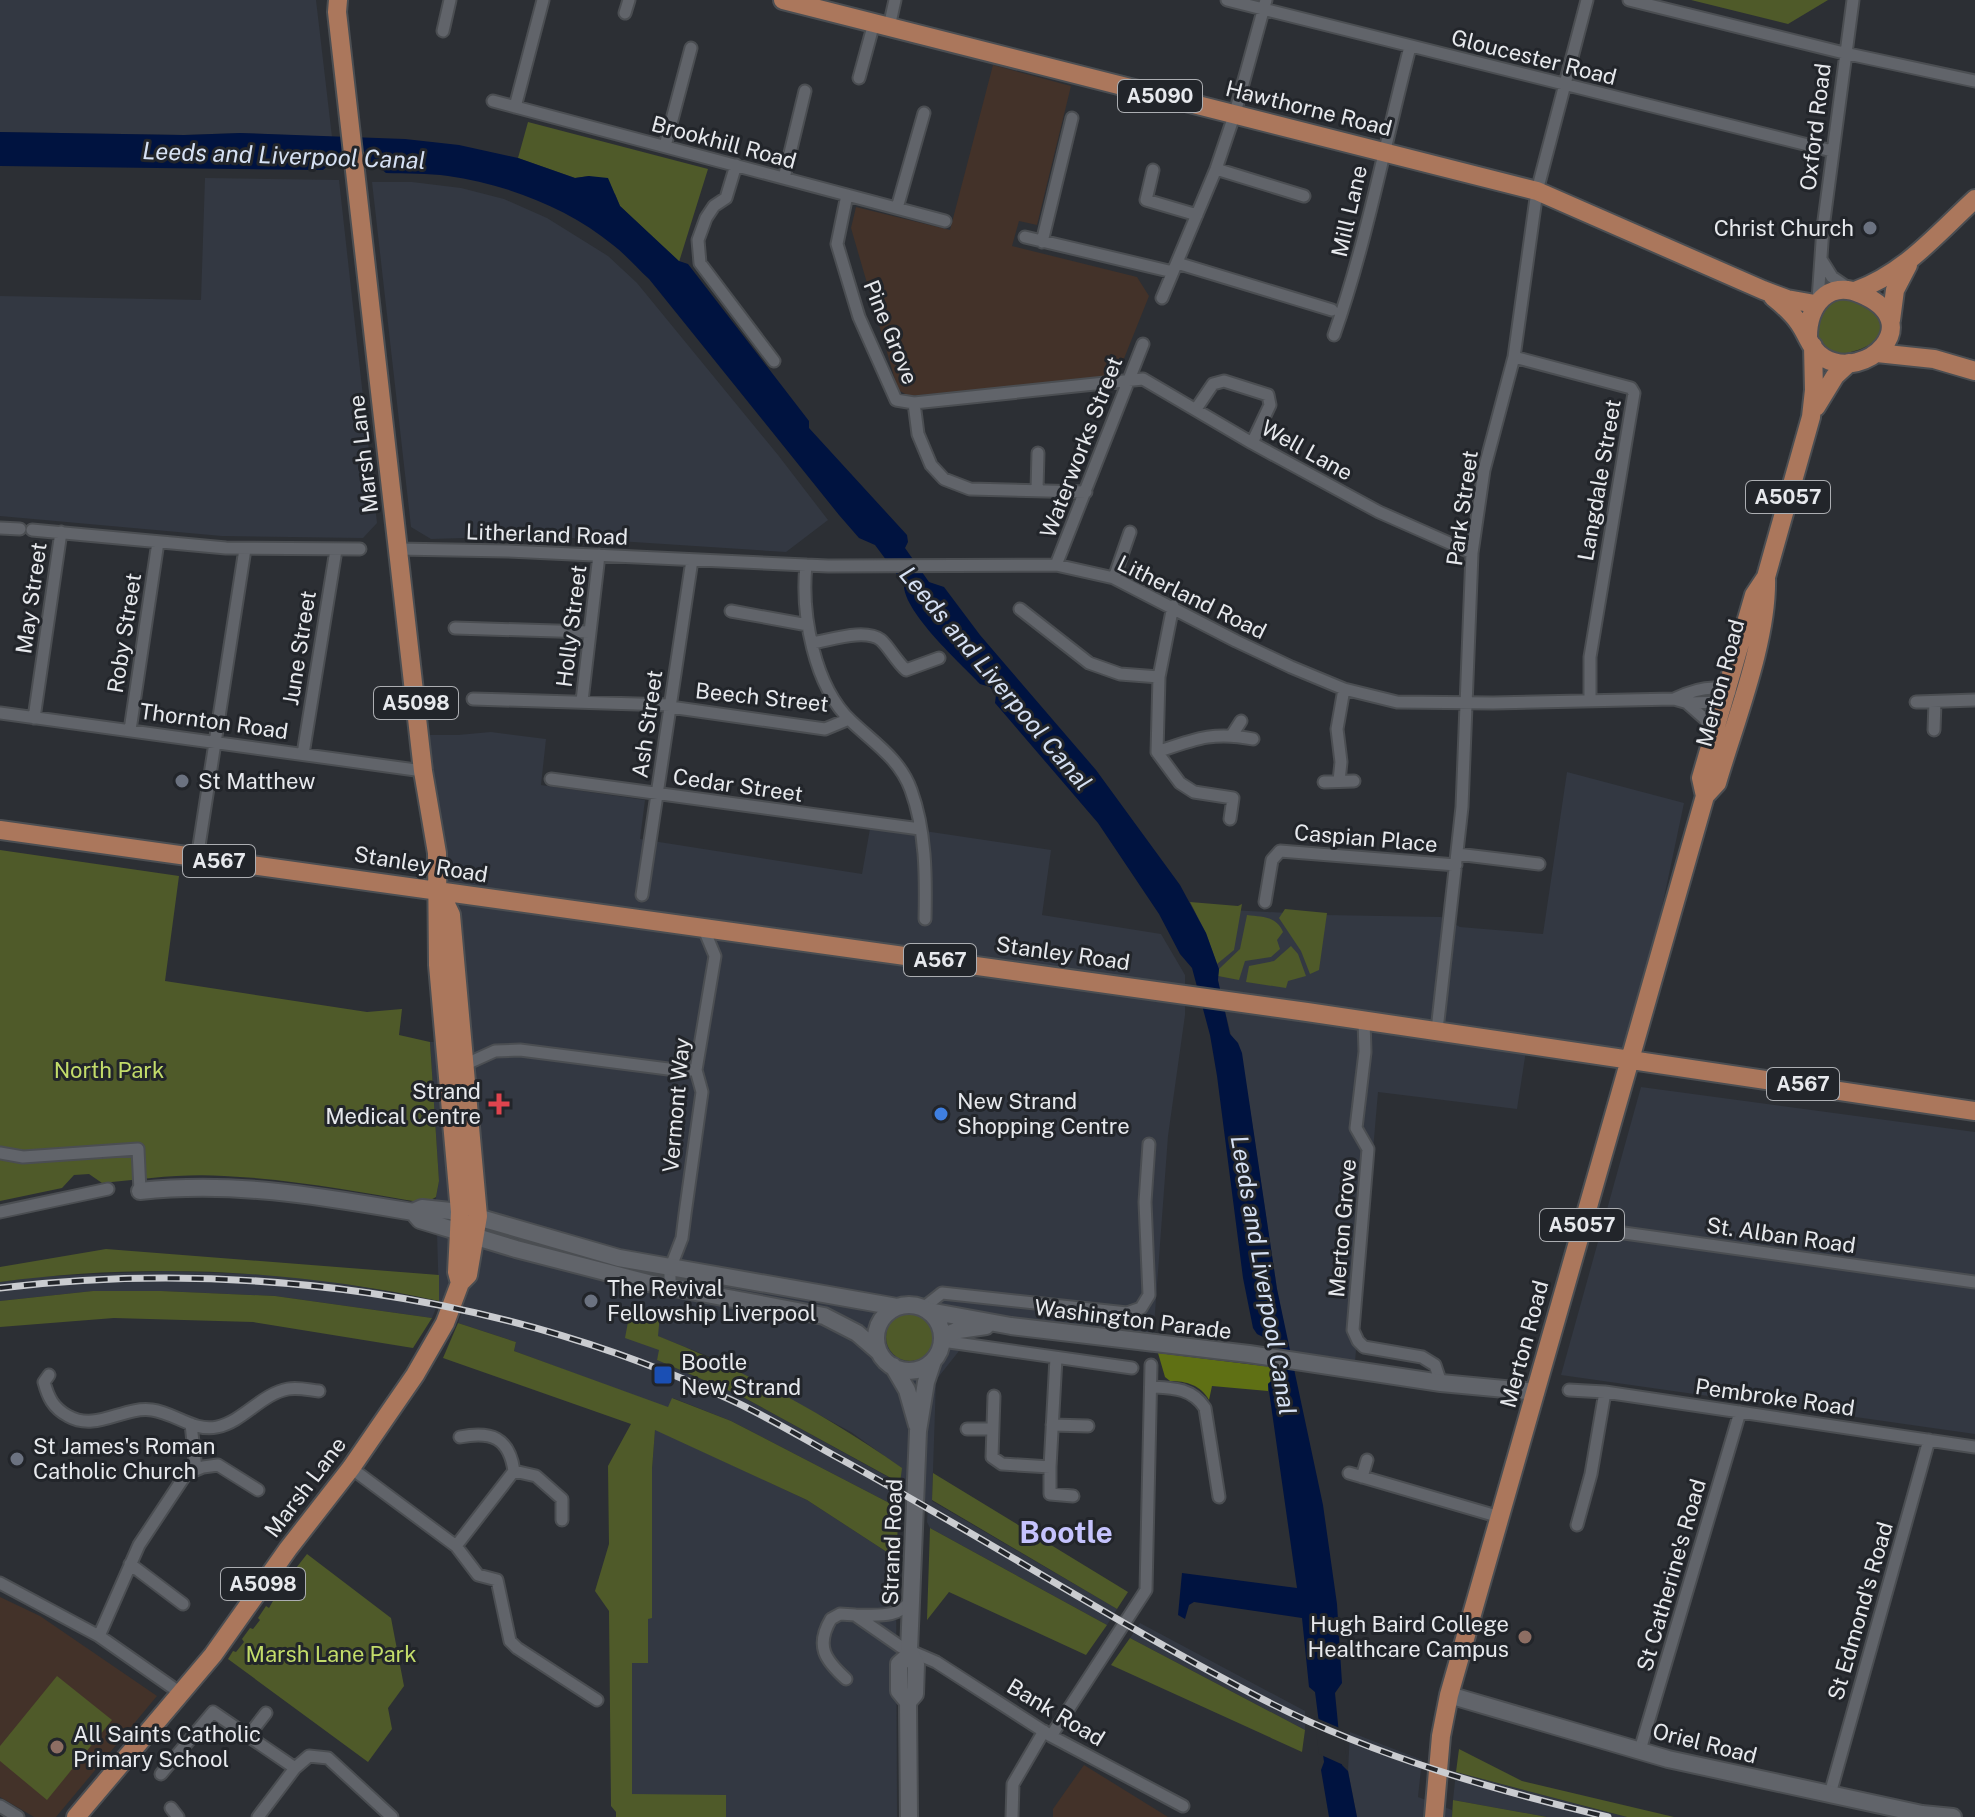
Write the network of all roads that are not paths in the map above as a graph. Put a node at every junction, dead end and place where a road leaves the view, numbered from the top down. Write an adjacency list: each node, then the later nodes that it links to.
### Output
1 (450, 0): 14 (street)
2 (543, 0): 23 (street)
3 (629, 0): 12 (street)
4 (783, 0): 13 (main road, Hawthorne Road / A5090)
5 (895, 0): 13 (street)
6 (1227, 0): 10 (street, Gloucester Road)
7 (1587, 0): 20 (street, Park Street)
8 (1629, 0): 17 (street)
9 (1853, 0): 17 (street, Oxford Road)
10 (1265, 5): 15 (street, Gloucester Road); 25 (street)
11 (337, 11): 75 (main road, Marsh Lane / A5098)
12 (625, 13)
13 (882, 25): 18 (street); 25 (main road, Hawthorne Road / A5090)
14 (443, 31)
15 (1410, 47): 20 (street, Gloucester Road); 28 (street, Mill Lane)
16 (691, 48): 27 (street)
17 (1844, 53): 19 (street); 29 (street, Oxford Road)
18 (859, 78)
19 (1975, 81)
20 (1564, 84): 29 (street, Gloucester Road); 34 (street, Park Street)
21 (805, 91): 33 (street)
22 (493, 101): 23 (street, Brookhill Road)
23 (515, 107): 27 (street, Brookhill Road)
24 (924, 113): 38 (street)
25 (1235, 113): 28 (main road, Hawthorne Road / A5090); 31 (street)
26 (1072, 118): 42 (street)
27 (665, 146): 30 (street, Brookhill Road)
28 (1383, 151): 34 (main road, Hawthorne Road / A5090); 52 (street, Mill Lane)
29 (1832, 151): 43 (street, Oxford Road)
30 (736, 165): 33 (street, Brookhill Road); 58 (street)
31 (1216, 169): 36 (street); 39 (street)
32 (1153, 170): 39 (street)
33 (784, 178): 35 (street, Brookhill Road)
34 (1537, 191): 46 (main road, Hawthorne Road / A5090); 56 (street, Park Street)
35 (847, 195): 38 (street, Brookhill Road); 62 (street, Pine Grove)
36 (1304, 196)
37 (1975, 199): 44 (main road)
38 (897, 208): 40 (street, Brookhill Road)
39 (1197, 215): 45 (street)
40 (945, 221)
41 (1025, 237): 42 (street)
42 (1042, 242): 45 (street)
43 (1821, 260): 47 (street); 49 (street, Oxford Road)
44 (1909, 262): 47 (main road); 51 (main road)
45 (1175, 268): 48 (street); 50 (street)
46 (1763, 290): 49 (main road, Hawthorne Road / A5090); 53 (main road, Hawthorne Road / A5090)
47 (1853, 290): 49 (main road, A5090); 51 (main road)
48 (1162, 298)
49 (1817, 302): 53 (main road)
50 (1332, 310)
51 (1891, 322): 55 (main road); 57 (main road)
52 (1334, 335)
53 (1810, 342): 59 (main road, A5090); 64 (main road, Merton Road / A5057)
54 (1143, 344): 61 (street, Waterworks Street)
55 (1877, 353): 57 (main road); 59 (main road)
56 (1514, 357): 77 (street, Park Street); 96 (street, Langdale Street)
57 (1934, 359): 60 (main road)
58 (774, 361)
59 (1849, 363): 64 (main road, Merton Road / A5057)
60 (1975, 371)
61 (1127, 381): 62 (street, Pine Grove); 63 (street, Well Lane); 68 (street, Waterworks Street)
62 (914, 403): 67 (street)
63 (1196, 409): 65 (street, Well Lane); 65 (street)
64 (1811, 417): 93 (main road, Merton Road / A5057)
65 (1252, 443): 77 (street, Well Lane)
66 (1038, 453): 67 (street)
67 (1037, 489): 68 (street)
68 (1086, 492): 81 (street, Waterworks Street)
69 (0, 528): 70 (street)
70 (61, 532): 72 (street); 105 (street, May Street)
71 (1130, 532): 82 (street)
72 (158, 542): 73 (street); 108 (street, Roby Street)
73 (245, 549): 76 (street); 113 (street)
74 (360, 549): 76 (street)
75 (397, 549): 78 (street, Litherland Road); 116 (main road, Marsh Lane / A5098)
76 (336, 550): 115 (street, June Street)
77 (1472, 553): 101 (street, Park Street)
78 (599, 555): 79 (street, Litherland Road); 88 (street, Holly Street)
79 (692, 560): 80 (street, Litherland Road); 103 (street, Ash Street)
80 (806, 565): 81 (street, Litherland Road); 86 (street)
81 (1056, 565): 82 (street, Litherland Road)
82 (1114, 578): 83 (street, Litherland Road)
83 (1173, 606): 91 (street); 92 (street, Litherland Road)
84 (1020, 609): 91 (street)
85 (731, 611): 86 (street)
86 (808, 625): 89 (street)
87 (455, 628): 88 (street)
88 (589, 632): 98 (street, Holly Street)
89 (812, 643): 90 (street); 106 (street)
90 (939, 658)
91 (1159, 677): 114 (street)
92 (1344, 689): 101 (street, Litherland Road); 118 (street)
93 (1731, 697): 95 (street, Litherland Road); 102 (street, Litherland Road); 112 (main road, Merton Road / A5057); 122 (main road, Merton Road / A5057)
94 (473, 699): 98 (street, Beech Street)
95 (1674, 699): 96 (street, Litherland Road); 102 (street, Litherland Road)
96 (1590, 700): 101 (street, Litherland Road)
97 (1975, 700): 100 (street)
98 (582, 701): 103 (street, Beech Street)
99 (1916, 702): 100 (street)
100 (1935, 702): 109 (street)
101 (1467, 703): 127 (street, Park Street)
102 (1688, 703): 112 (street)
103 (670, 706): 106 (street, Beech Street); 121 (street, Ash Street)
104 (0, 713): 105 (street, Thornton Road)
105 (34, 718): 108 (street, Thornton Road)
106 (849, 719): 124 (street)
107 (1241, 721): 110 (street)
108 (130, 730): 113 (street, Thornton Road)
109 (1934, 730)
110 (1232, 735): 111 (street); 114 (street)
111 (1253, 739)
112 (1713, 739): 122 (main road, Merton Road / A5057)
113 (217, 742): 115 (street, Thornton Road); 126 (street)
114 (1157, 752): 123 (street)
115 (303, 754): 116 (street, Thornton Road)
116 (423, 771): 129 (main road, Marsh Lane / A5098)
117 (551, 779): 121 (street, Cedar Street)
118 (1339, 781): 119 (street); 120 (street)
119 (1354, 781)
120 (1324, 782)
121 (657, 794): 124 (street, Cedar Street); 130 (street, Ash Street)
122 (1705, 796): 136 (main road, Merton Road / A5057)
123 (1230, 819)
124 (920, 829): 132 (street)
125 (0, 830): 126 (main road, Stanley Road / A567)
126 (197, 859): 129 (main road, Stanley Road / A567)
127 (1457, 860): 128 (street); 131 (street, Caspian Place); 135 (street, Park Street)
128 (1539, 864)
129 (439, 890): 133 (main road, Stanley Road / A567); 137 (main road, Marsh Lane / A5098); 145 (main road, Marsh Lane / A5098)
130 (642, 895)
131 (1265, 902)
132 (925, 919)
133 (703, 927): 134 (main road, Stanley Road / A567); 138 (street, Vermont Way)
134 (1364, 1020): 135 (main road, Stanley Road / A567); 161 (street, Merton Grove)
135 (1437, 1030): 136 (main road, Stanley Road / A567)
136 (1630, 1059): 139 (main road, Stanley Road / A567); 146 (main road, Merton Road / A5057)
137 (464, 1065): 138 (street); 145 (main road, Marsh Lane / A5098)
138 (696, 1070): 147 (street, Vermont Way)
139 (1975, 1111)
140 (1149, 1144): 151 (street)
141 (0, 1153): 143 (street)
142 (108, 1189): 144 (street)
143 (140, 1191): 145 (street)
144 (0, 1212)
145 (468, 1224): 147 (street); 149 (street); 180 (main road, Marsh Lane / A5098)
146 (1581, 1227): 148 (street, St. Alban Road); 165 (main road, Merton Road / A5057)
147 (670, 1269): 149 (street, Vermont Way); 150 (street)
148 (1975, 1282)
149 (670, 1287): 154 (street)
150 (897, 1307): 151 (street); 154 (street)
151 (926, 1310): 152 (street, Washington Parade); 153 (street)
152 (1011, 1326): 153 (street, Washington Parade); 161 (street, Washington Parade)
153 (942, 1339): 155 (street); 156 (street)
154 (879, 1352): 158 (street)
155 (1056, 1358): 159 (street); 170 (street)
156 (933, 1361): 158 (street); 174 (street, Strand Road)
157 (1151, 1365): 162 (street)
158 (893, 1366): 174 (street, Strand Road)
159 (1132, 1368)
160 (49, 1375): 169 (street)
161 (1441, 1383): 165 (street, Washington Parade)
162 (1152, 1387): 185 (street); 202 (street)
163 (1569, 1390): 166 (street, Pembroke Road)
164 (319, 1391): 169 (street)
165 (1536, 1392): 186 (main road, Merton Road / A5057)
166 (1605, 1392): 168 (street, Pembroke Road); 188 (street)
167 (994, 1396): 173 (street)
168 (1740, 1412): 176 (street, Pembroke Road); 204 (street, St Catherine's Road)
169 (191, 1424): 181 (street)
170 (1052, 1425): 171 (street); 179 (street)
171 (1088, 1426)
172 (967, 1429): 173 (street)
173 (993, 1429): 179 (street)
174 (918, 1431): 192 (street, Strand Road)
175 (460, 1437): 182 (street)
176 (1929, 1440): 177 (street, Pembroke Road); 207 (street, St Edmond's Road)
177 (1975, 1447)
178 (1367, 1460): 186 (street)
179 (1050, 1467): 184 (street)
180 (351, 1468): 189 (street); 198 (main road, Marsh Lane / A5098)
181 (196, 1469): 183 (street); 190 (street)
182 (514, 1471): 187 (street); 189 (street)
183 (258, 1490)
184 (1073, 1496)
185 (1219, 1497)
186 (1500, 1517): 199 (main road, Merton Road / A5057)
187 (562, 1520)
188 (1577, 1525)
189 (456, 1546): 200 (street)
190 (130, 1564): 193 (street); 195 (street)
191 (0, 1583): 195 (street)
192 (912, 1598): 194 (street); 196 (street, Strand Road)
193 (183, 1604)
194 (855, 1615): 196 (street, Bank Road); 197 (street)
195 (99, 1636): 198 (street)
196 (909, 1653): 202 (street, Bank Road); 214 (street, Strand Road)
197 (846, 1679)
198 (179, 1692): 211 (main road, Marsh Lane / A5098)
199 (1449, 1695): 204 (street, Oriel Road); 216 (main road, Merton Road / A5057)
200 (597, 1700)
201 (266, 1713): 203 (street)
202 (1048, 1734): 209 (street, Bank Road); 215 (street)
203 (249, 1735): 205 (street); 206 (street)
204 (1640, 1750): 207 (street, Oriel Road)
205 (295, 1768): 212 (street); 213 (street)
206 (161, 1774)
207 (1830, 1794): 217 (street, Oriel Road)
208 (0, 1806): 210 (street)
209 (1183, 1806)
210 (18, 1817)
211 (76, 1817)
212 (258, 1817)
213 (392, 1817)
214 (909, 1817)
215 (1012, 1817)
216 (1434, 1817)
217 (1953, 1817)

